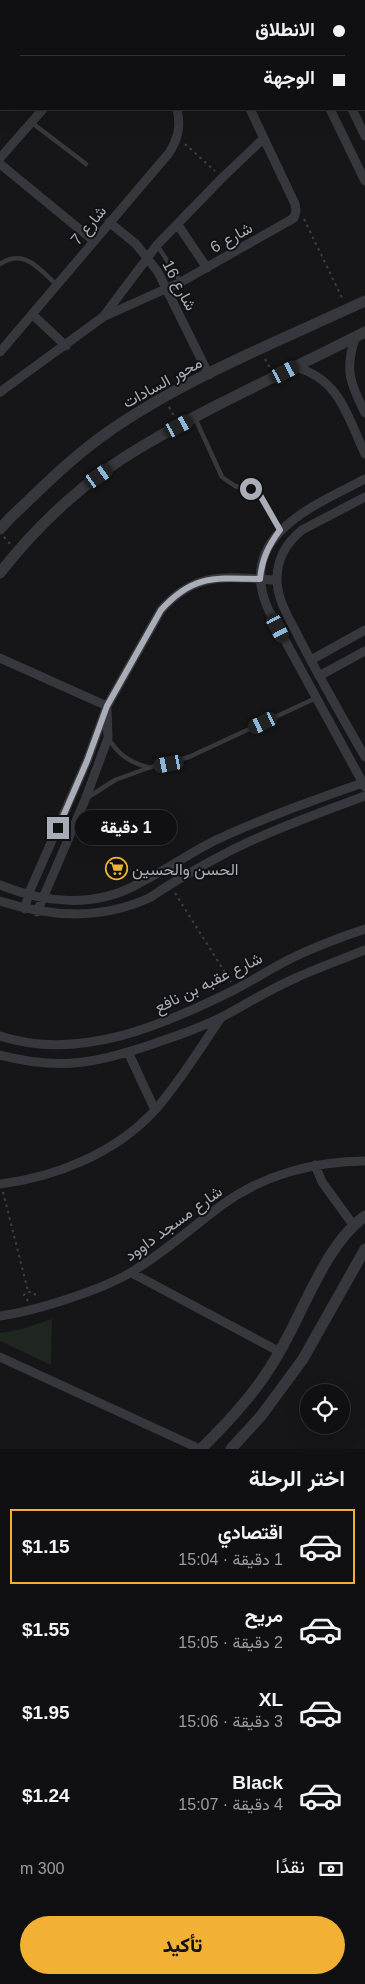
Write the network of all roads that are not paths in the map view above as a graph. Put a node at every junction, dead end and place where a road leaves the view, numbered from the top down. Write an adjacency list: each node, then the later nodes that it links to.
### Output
1 (40, 110): 6 (street)
2 (177, 110): 12 (street, شارع 7)
3 (250, 110): 8 (street)
4 (330, 110): 11 (street)
5 (352, 110): 7 (street)
6 (31, 122): 9 (street); 10 (lane)
7 (365, 136)
8 (263, 139): 13 (street, شارع 6); 18 (street, شارع 6)
9 (0, 158): 14 (street)
10 (86, 164)
11 (365, 181)
12 (109, 222): 14 (street, شارع 7); 16 (street, شارع 16)
13 (178, 225): 15 (street, شارع 6); 18 (street)
14 (94, 241): 20 (street, شارع 7)
15 (157, 245): 16 (street, شارع 6); 19 (lane)
16 (148, 256): 21 (street, شارع 16); 24 (street, شارع 6)
17 (0, 264): 20 (lane)
18 (207, 268): 19 (street, شارع 6)
19 (181, 282): 21 (street, شارع 6)
20 (57, 285): 23 (street, شارع 7)
21 (166, 288): 24 (street, شارع 6); 29 (street, شارع 16)
22 (365, 301): 29 (street, محور السادات)
23 (32, 314): 26 (street); 27 (street, شارع 7)
24 (103, 317): 26 (street, شارع 6)
25 (360, 334): 28 (street); 31 (street)
26 (66, 346): 30 (street, شارع 6)
27 (0, 352)
28 (295, 367): 32 (street); 33 (street)
29 (209, 374): 36 (street, محور السادات)
30 (0, 392)
31 (365, 414)
32 (196, 418): 37 (lane); 38 (street)
33 (365, 454)
34 (365, 479): 37 (street)
35 (365, 497): 40 (street)
36 (0, 529)
37 (280, 530): 39 (street)
38 (0, 573)
39 (260, 579): 40 (street); 46 (street); 47 (street)
40 (277, 580): 44 (street)
41 (365, 630): 44 (street)
42 (365, 651): 45 (street)
43 (0, 658): 47 (street)
44 (310, 660): 45 (street)
45 (320, 676): 49 (street)
46 (316, 698): 50 (lane); 51 (street)
47 (107, 706): 48 (street); 55 (street)
48 (108, 738): 50 (lane); 53 (street)
49 (365, 757)
50 (148, 768): 53 (lane)
51 (364, 784): 56 (street)
52 (365, 796): 59 (street)
53 (85, 800): 56 (street)
54 (0, 885): 55 (street)
55 (28, 895): 56 (street); 58 (street)
56 (43, 898): 59 (street)
57 (0, 901): 58 (street)
58 (25, 909): 59 (street)
59 (37, 912)
60 (365, 929): 63 (street, شارع عقبه بن نافع)
61 (365, 950): 62 (street, شارع عقبه بن نافع)
62 (221, 1018): 64 (street, شارع عقبه بن نافع); 66 (street)
63 (0, 1036)
64 (128, 1052): 65 (street, شارع عقبه بن نافع); 66 (street)
65 (0, 1055)
66 (155, 1110): 69 (street)
67 (365, 1161): 68 (street, شارع مسجد داوود)
68 (315, 1166): 71 (street); 73 (street, شارع مسجد داوود)
69 (1, 1184)
70 (365, 1216): 71 (street)
71 (354, 1226): 75 (street)
72 (365, 1249): 78 (street)
73 (132, 1273): 74 (street, شارع مسجد داوود); 75 (street)
74 (0, 1316)
75 (280, 1352): 77 (street)
76 (0, 1357): 77 (street)
77 (200, 1449)
78 (231, 1449)

